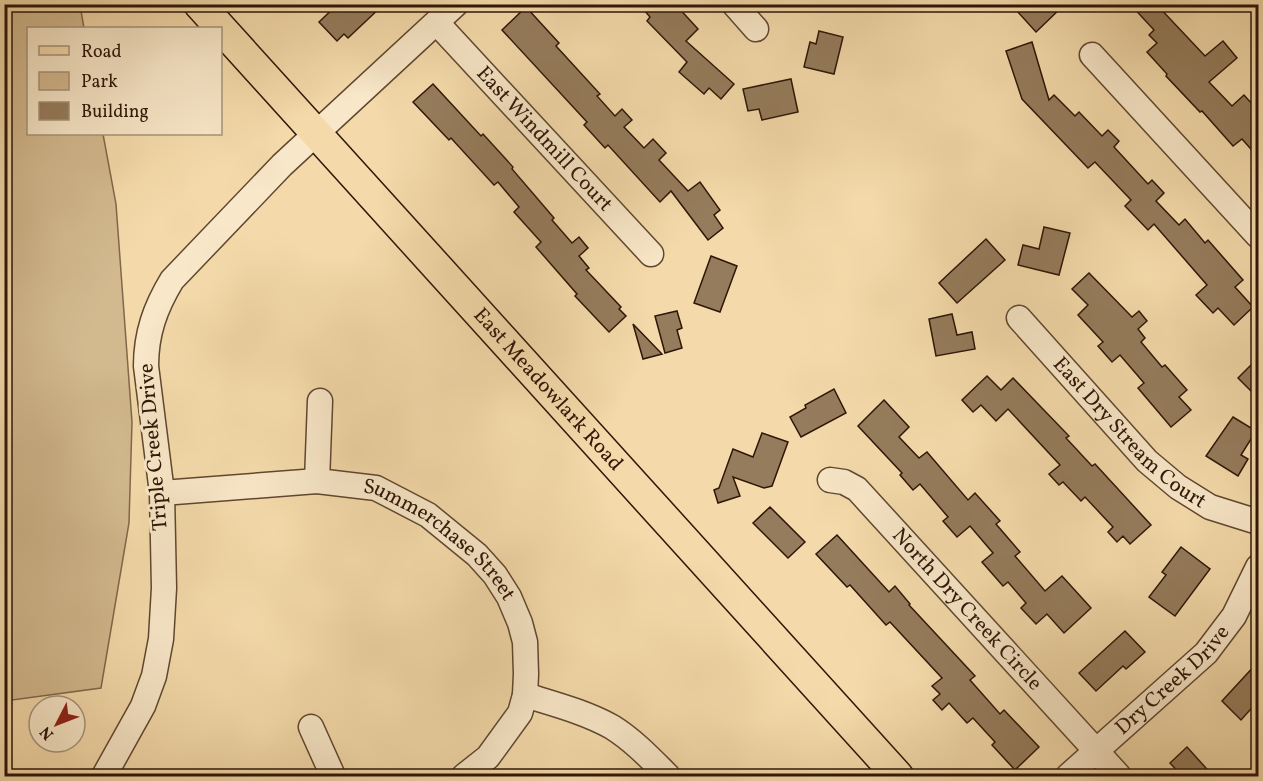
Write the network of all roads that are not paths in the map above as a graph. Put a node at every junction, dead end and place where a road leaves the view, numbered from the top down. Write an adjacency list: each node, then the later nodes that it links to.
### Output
1 (199, 4): 5 (main road, East Meadowlark Road)
2 (456, 4): 4 (street, Triple Creek Drive)
3 (734, 4): 6 (street)
4 (437, 22): 9 (street, Triple Creek Drive); 11 (street, East Windmill Court)
5 (220, 27)
6 (756, 29)
7 (222, 30): 9 (main road, East Meadowlark Road)
8 (1092, 55): 10 (street)
9 (316, 134): 16 (street, Triple Creek Drive); 26 (main road, East Meadowlark Road)
10 (1258, 236)
11 (651, 254)
12 (1019, 318): 17 (street, East Dry Stream Court)
13 (320, 401): 15 (street)
14 (830, 480): 21 (street, North Dry Creek Circle)
15 (317, 481): 16 (street, Summerchase Street); 19 (street, Summerchase Street)
16 (162, 493): 22 (street, Triple Creek Drive)
17 (1258, 522)
18 (1258, 567): 21 (street, Dry Creek Drive)
19 (525, 695): 24 (street, Summerchase Street); 25 (street)
20 (311, 727): 23 (street)
21 (1096, 752): 27 (street, Dry Creek Drive); 28 (street, North Dry Creek Circle)
22 (104, 777)
23 (333, 777)
24 (464, 777)
25 (668, 777)
26 (898, 777)
27 (1068, 777)
28 (1119, 777)

